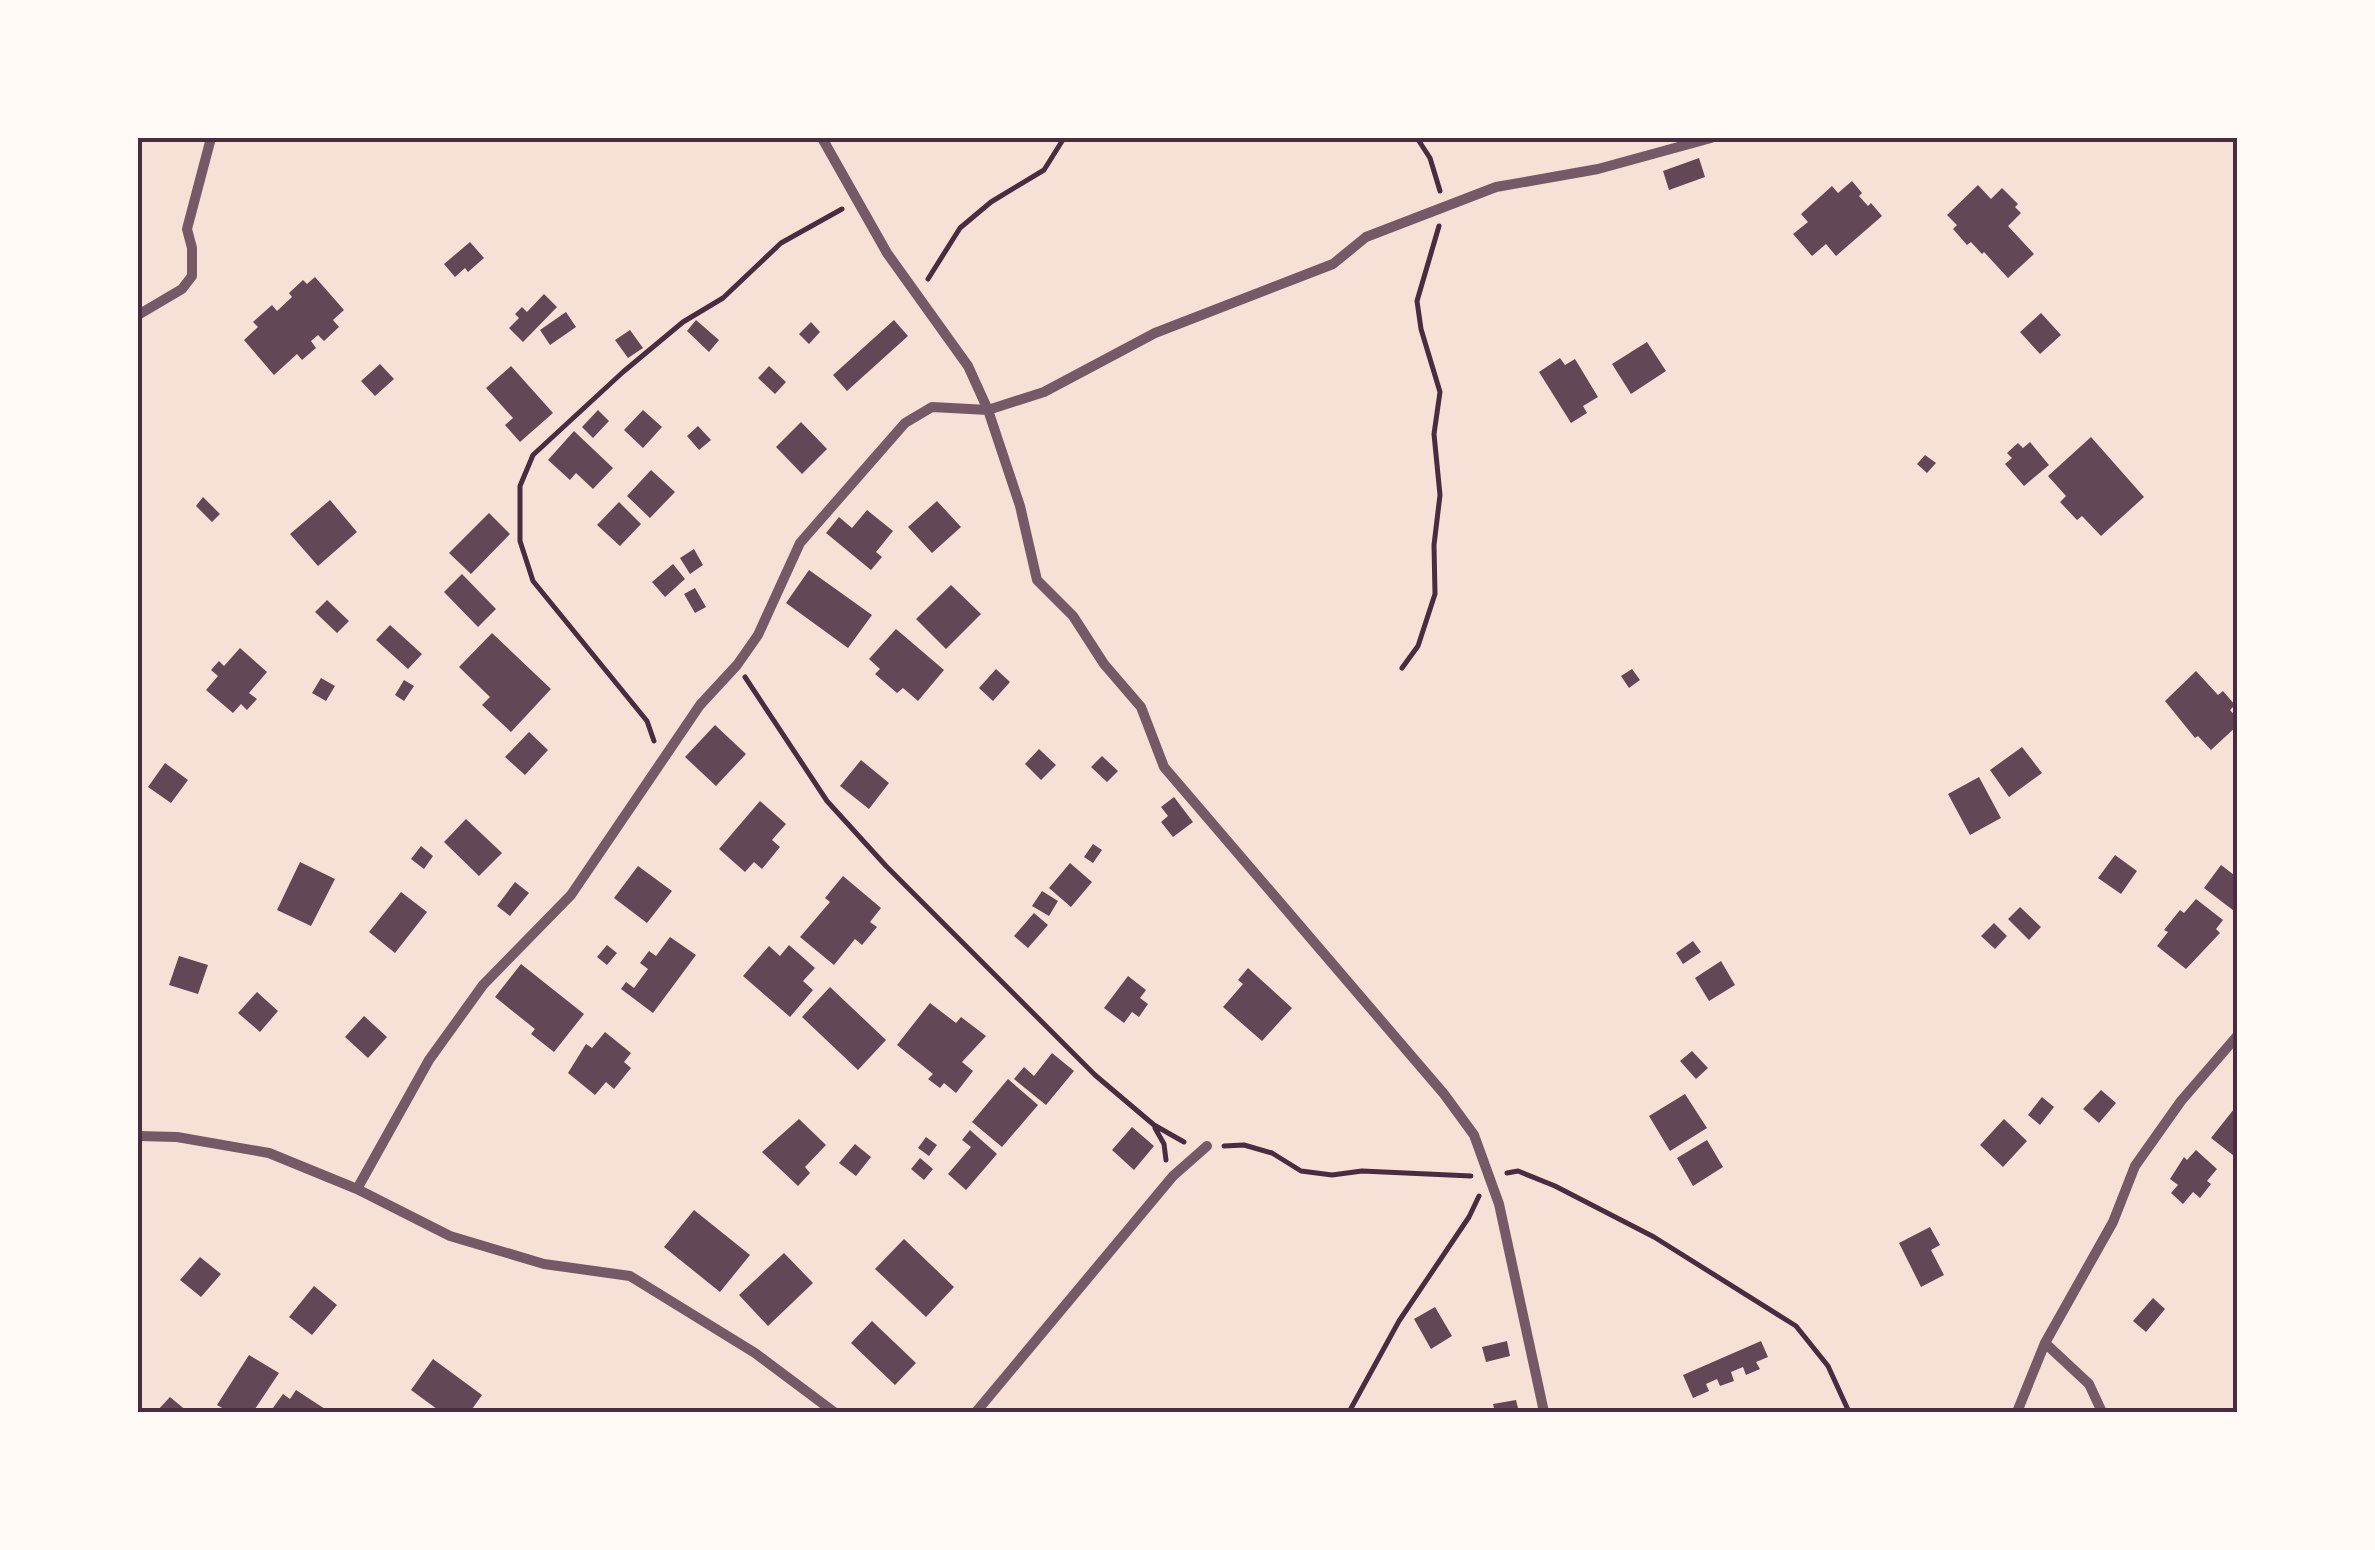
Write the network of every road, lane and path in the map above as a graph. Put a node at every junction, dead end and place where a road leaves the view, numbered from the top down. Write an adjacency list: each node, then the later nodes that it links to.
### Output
1 (211, 138): 9 (street)
2 (822, 138): 6 (street)
3 (1064, 138): 8 (path)
4 (1417, 138): 7 (path)
5 (1712, 138): 7 (street)
6 (856, 201): 8 (street); 13 (path)
7 (1441, 208): 10 (street); 12 (path)
8 (918, 294): 10 (street)
9 (138, 314)
10 (988, 410): 11 (street); 17 (street)
11 (737, 664): 13 (street); 16 (path)
12 (1402, 668)
13 (661, 762): 18 (street)
14 (2238, 1035): 19 (street)
15 (138, 1136): 18 (street)
16 (1207, 1146): 17 (path); 21 (street)
17 (1489, 1176): 22 (path); 23 (street); 24 (path)
18 (357, 1189): 20 (street)
19 (2045, 1343): 25 (street); 26 (street)
20 (834, 1412)
21 (976, 1412)
22 (1349, 1412)
23 (1544, 1412)
24 (1849, 1412)
25 (2017, 1412)
26 (2102, 1412)

